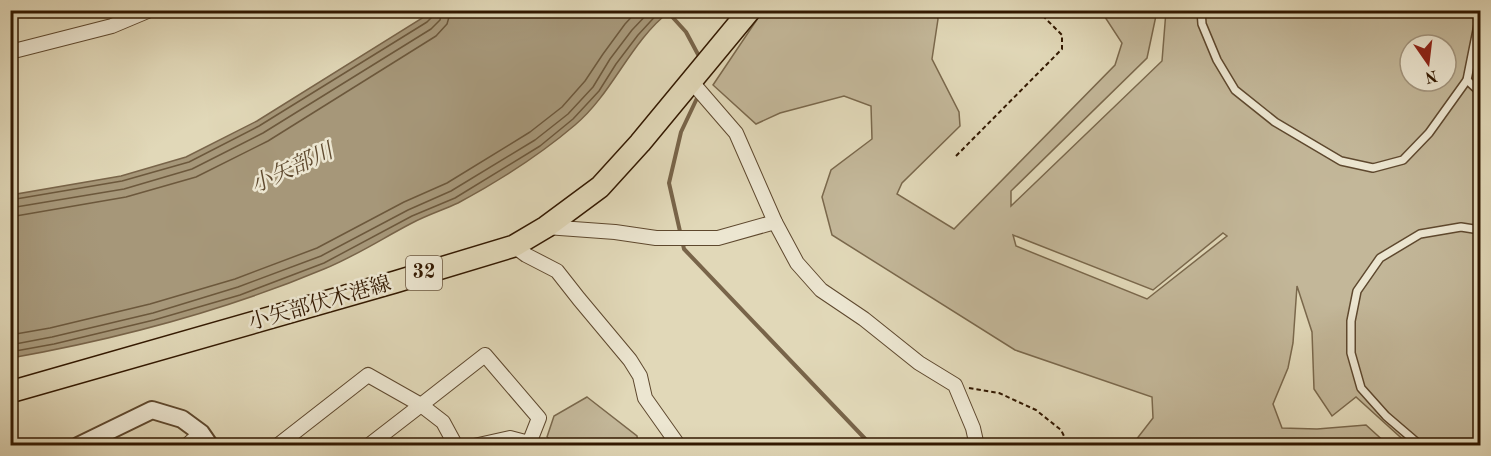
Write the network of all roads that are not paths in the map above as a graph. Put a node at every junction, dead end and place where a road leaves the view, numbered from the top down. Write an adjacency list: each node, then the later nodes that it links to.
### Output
1 (150, 10): 5 (street)
2 (750, 10): 7 (main road, 小矢部伏木港線 / 32)
3 (1201, 10): 6 (lane)
4 (1480, 15): 6 (lane)
5 (10, 52)
6 (1467, 80): 8 (lane)
7 (691, 81): 9 (street); 10 (main road, 小矢部伏木港線 / 32)
8 (1480, 92)
9 (775, 222): 10 (street); 24 (street)
10 (546, 226): 12 (main road, 小矢部伏木港線 / 32)
11 (1480, 230): 25 (lane)
12 (514, 246): 13 (main road, 小矢部伏木港線 / 32); 23 (street)
13 (10, 392)
14 (421, 405): 16 (street); 19 (street); 20 (street); 21 (street)
15 (205, 439): 17 (street); 18 (street)
16 (528, 444): 22 (street)
17 (78, 446)
18 (186, 446)
19 (277, 446)
20 (368, 446)
21 (456, 446)
22 (474, 446)
23 (679, 446)
24 (978, 446)
25 (1421, 446)

